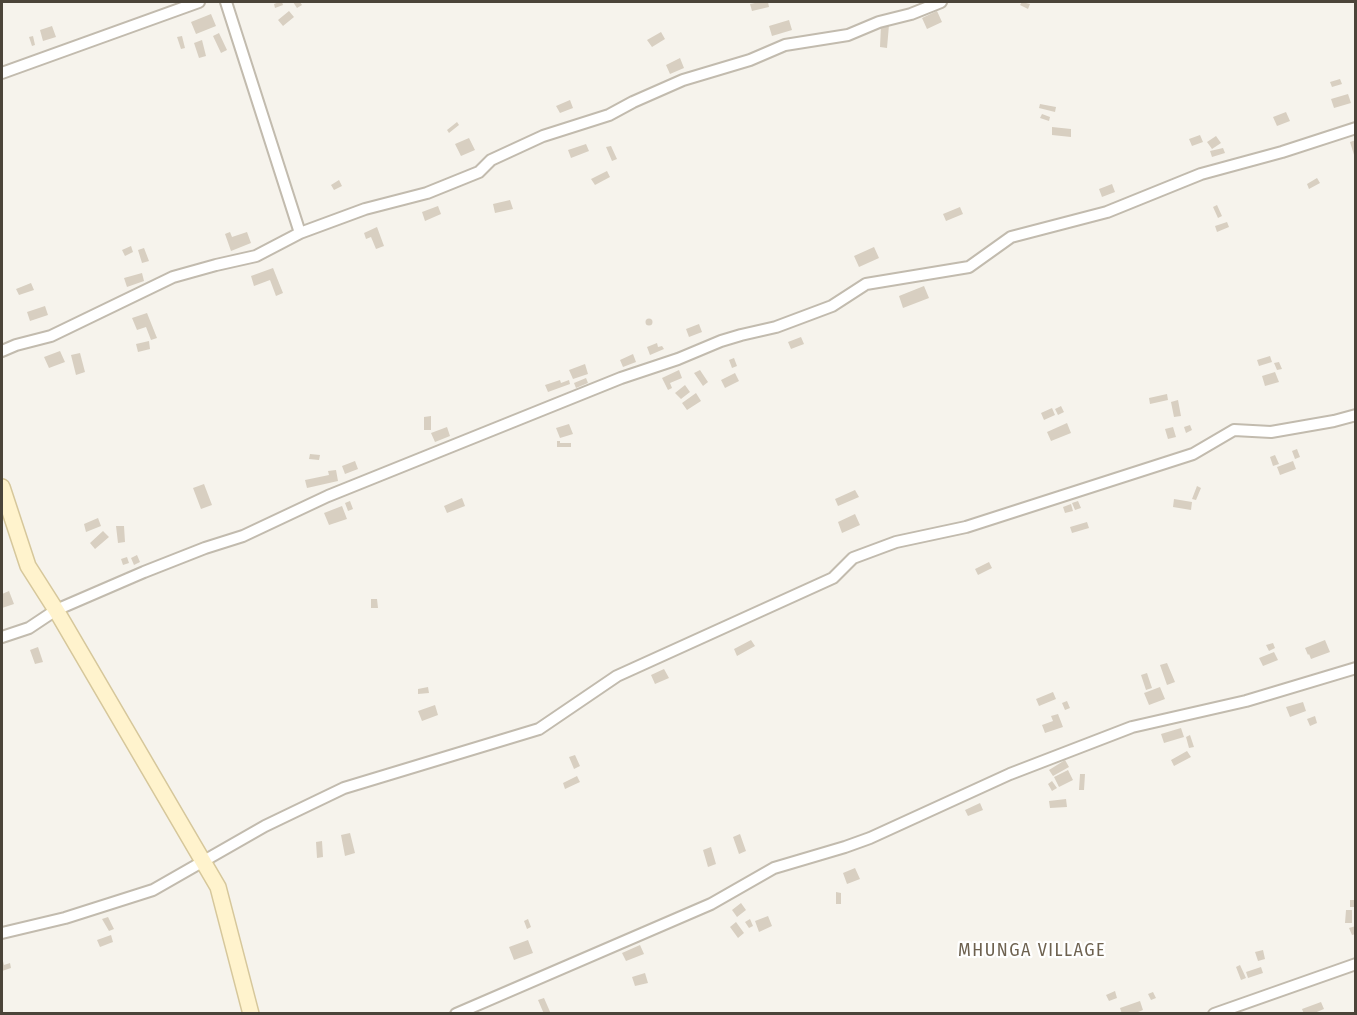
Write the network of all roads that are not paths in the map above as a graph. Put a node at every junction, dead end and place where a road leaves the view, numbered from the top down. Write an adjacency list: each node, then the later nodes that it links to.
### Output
1 (199, 2): 4 (street)
2 (226, 2): 6 (street)
3 (942, 2): 6 (street)
4 (2, 73)
5 (1356, 128): 10 (street)
6 (300, 233): 7 (street)
7 (2, 351)
8 (1356, 415): 13 (street)
9 (2, 487): 10 (street)
10 (56, 610): 11 (street); 13 (street)
11 (2, 637)
12 (1356, 668): 17 (street)
13 (203, 861): 14 (street); 16 (street)
14 (2, 933)
15 (1356, 964): 18 (street)
16 (250, 1014)
17 (456, 1014)
18 (1214, 1014)

